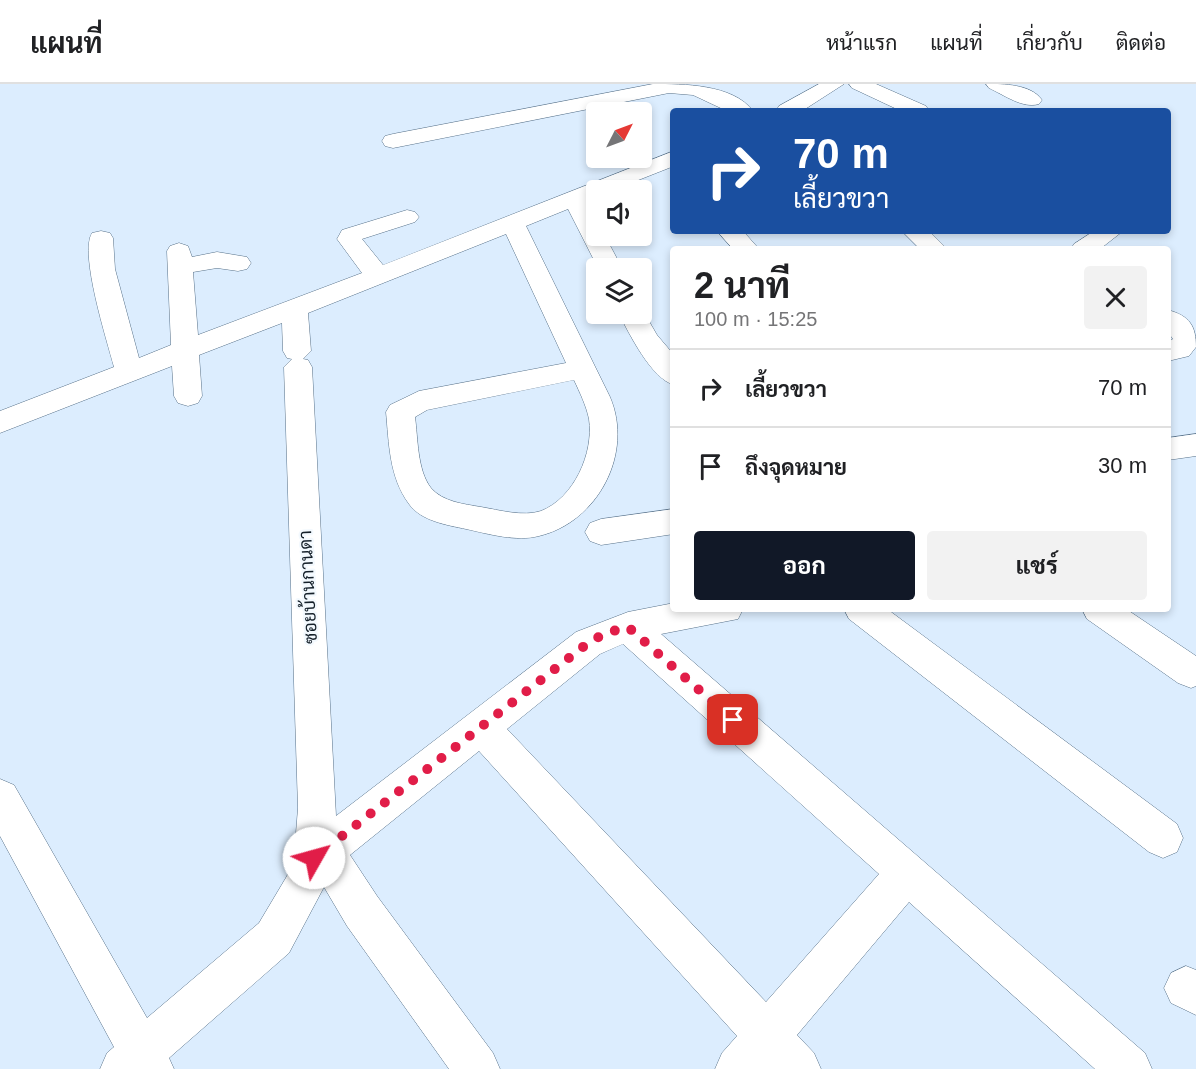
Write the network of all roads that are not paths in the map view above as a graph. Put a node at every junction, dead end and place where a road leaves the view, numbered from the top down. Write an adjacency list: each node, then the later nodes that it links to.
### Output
1 (834, 84): 6 (street)
2 (859, 84): 7 (street)
3 (996, 84): 4 (street)
4 (1032, 100)
5 (736, 108): 8 (street)
6 (792, 108)
7 (911, 108)
8 (393, 141)
9 (669, 166): 10 (street)
10 (574, 198): 12 (street); 20 (street)
11 (407, 217): 22 (street)
12 (512, 222): 22 (street); 28 (street)
13 (732, 234): 17 (street)
14 (918, 234): 18 (street)
15 (1106, 234): 19 (street)
16 (101, 238): 30 (street)
17 (744, 246)
18 (932, 246)
19 (1088, 246)
20 (605, 258)
21 (238, 263): 26 (street)
22 (378, 276): 23 (street)
23 (294, 308): 26 (street); 45 (street, ซอยบ้านกานดา)
24 (1171, 322): 27 (street)
25 (637, 324): 29 (street)
26 (183, 350): 30 (street); 31 (street)
27 (1183, 351)
28 (583, 369): 28 (street)
29 (670, 370)
30 (129, 372): 32 (street)
31 (188, 396)
32 (0, 422)
33 (1196, 445): 34 (street)
34 (1171, 449)
35 (670, 522): 36 (street)
36 (601, 532)
37 (710, 612): 40 (street)
38 (865, 612): 44 (street)
39 (1104, 612): 41 (street)
40 (628, 627): 42 (street); 46 (street)
41 (1191, 672)
42 (482, 728): 45 (street); 47 (street)
43 (0, 798): 48 (street)
44 (1163, 838)
45 (319, 854): 48 (street, ซอยบ้านกานดา); 49 (street)
46 (906, 874): 47 (street); 52 (street)
47 (767, 1036): 50 (street); 51 (street)
48 (138, 1064)
49 (477, 1069)
50 (738, 1069)
51 (798, 1069)
52 (1130, 1069)

